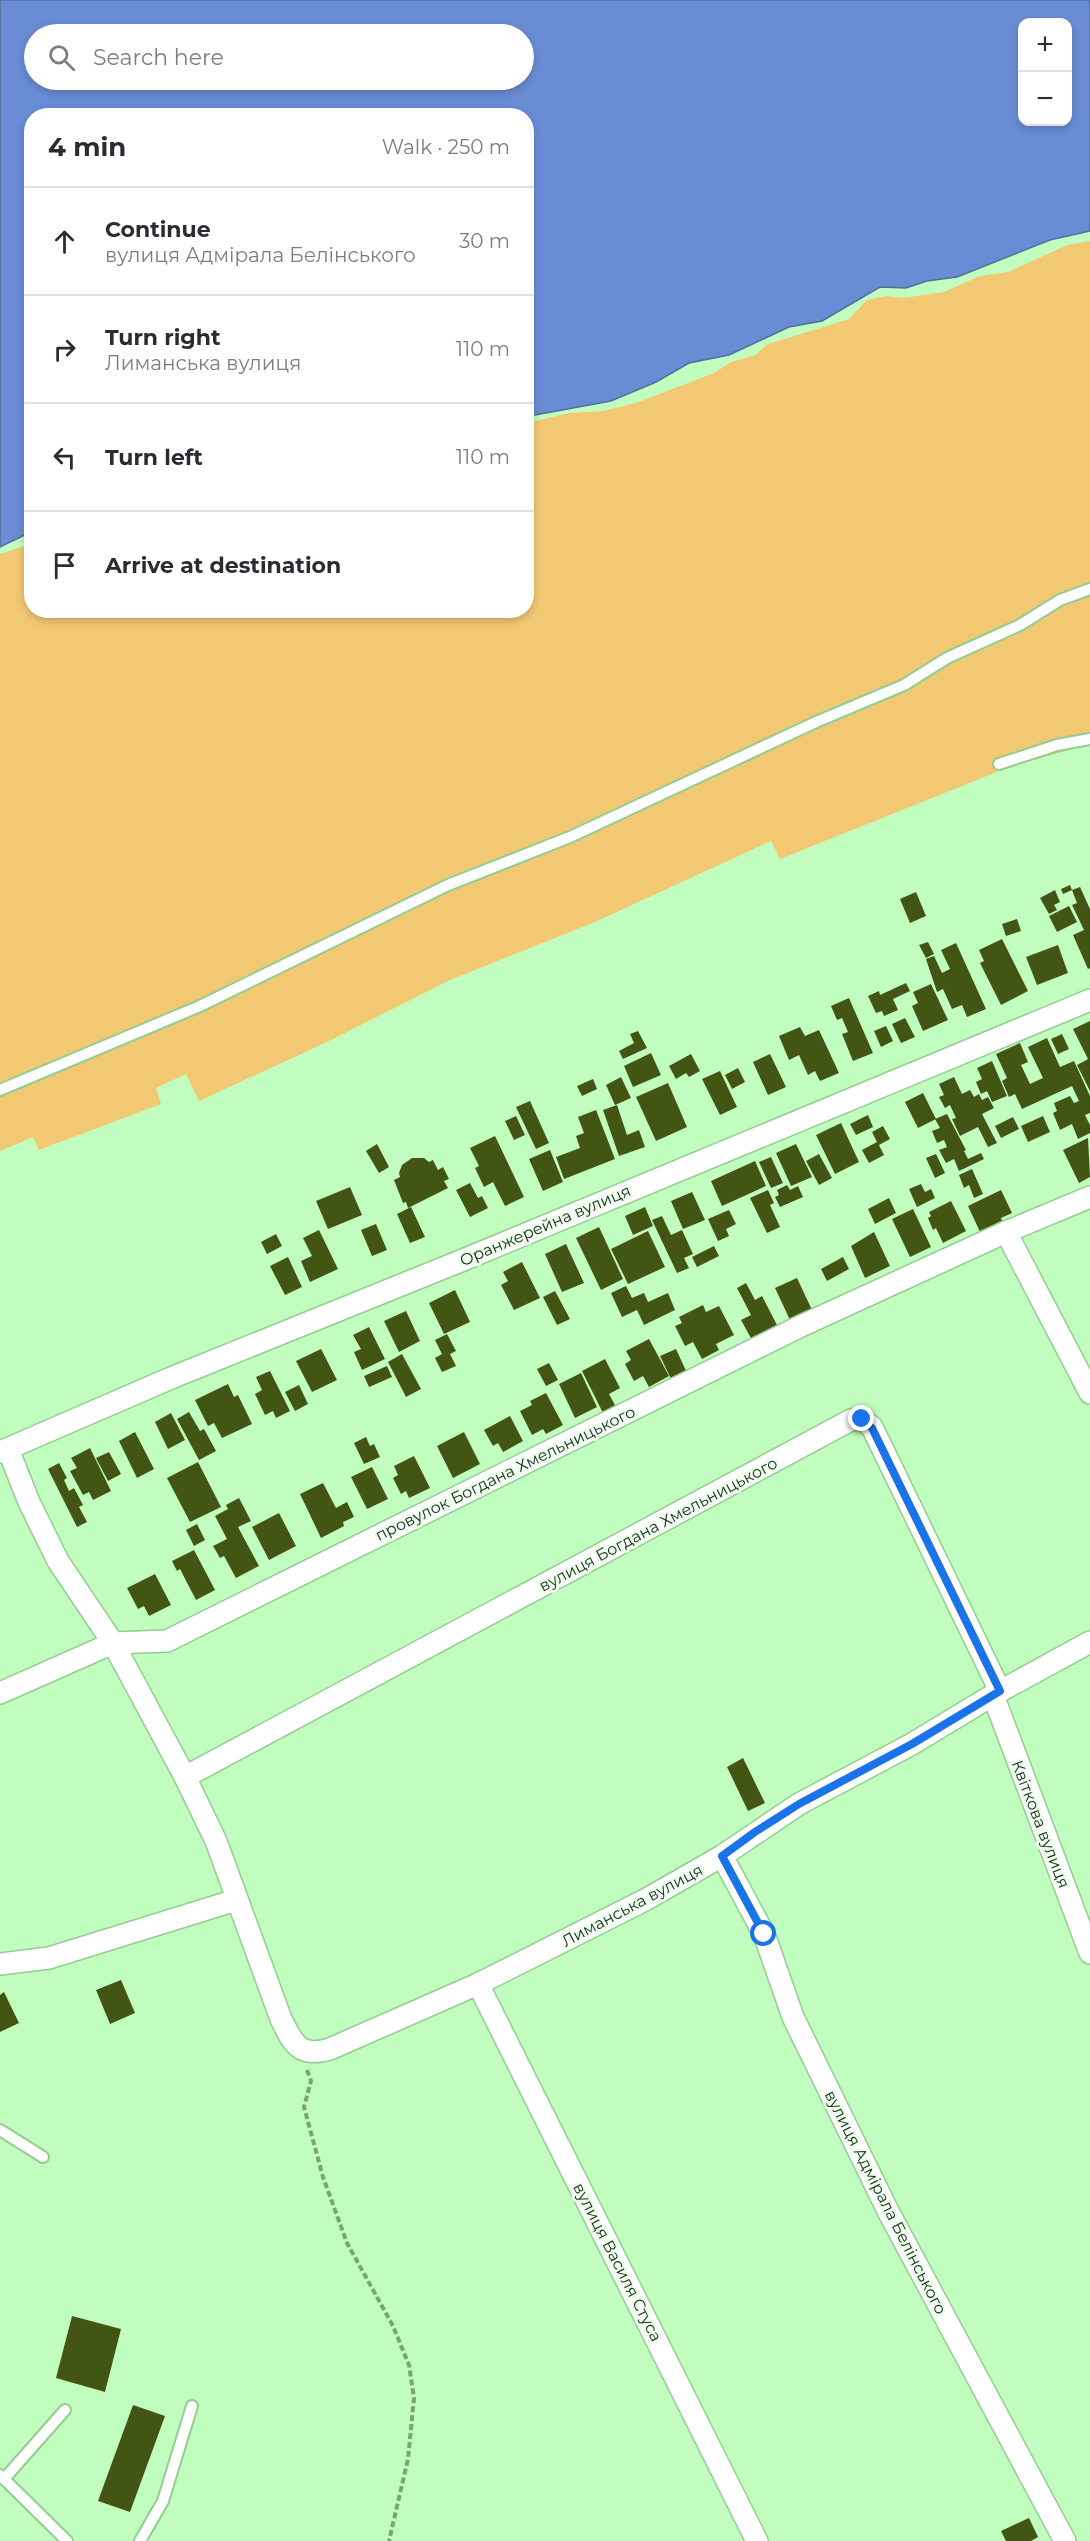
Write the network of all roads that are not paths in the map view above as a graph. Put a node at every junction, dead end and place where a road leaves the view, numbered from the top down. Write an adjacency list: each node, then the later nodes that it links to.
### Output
1 (1090, 589): 5 (lane)
2 (1090, 739): 3 (lane)
3 (999, 764)
4 (1090, 1000): 9 (street, Оранжерейна вулиця)
5 (0, 1090)
6 (1090, 1197): 7 (street, провулок Богдана Хмельницького)
7 (1006, 1232): 8 (street); 11 (street, провулок Богдана Хмельницького)
8 (1090, 1393)
9 (4, 1450): 11 (street)
10 (1090, 1642): 13 (street, Лиманська вулиця)
11 (113, 1643): 12 (street, провулок Богдана Хмельницького); 14 (street)
12 (0, 1693)
13 (996, 1693): 14 (street, вулиця Богдана Хмельницького); 15 (street, Лиманська вулиця); 17 (street, Квіткова вулиця)
14 (185, 1777): 16 (street)
15 (722, 1856): 19 (street, Лиманська вулиця); 28 (street, вулиця Адмірала Белінського)
16 (236, 1900): 18 (street); 19 (street, Лиманська вулиця)
17 (1090, 1953)
18 (0, 1964)
19 (478, 1984): 27 (street, вулиця Василя Стуса)
20 (0, 2130): 21 (lane)
21 (43, 2157)
22 (192, 2406): 26 (lane)
23 (65, 2410): 24 (lane)
24 (2, 2477): 25 (lane)
25 (67, 2541)
26 (140, 2541)
27 (757, 2541)
28 (1065, 2541)

